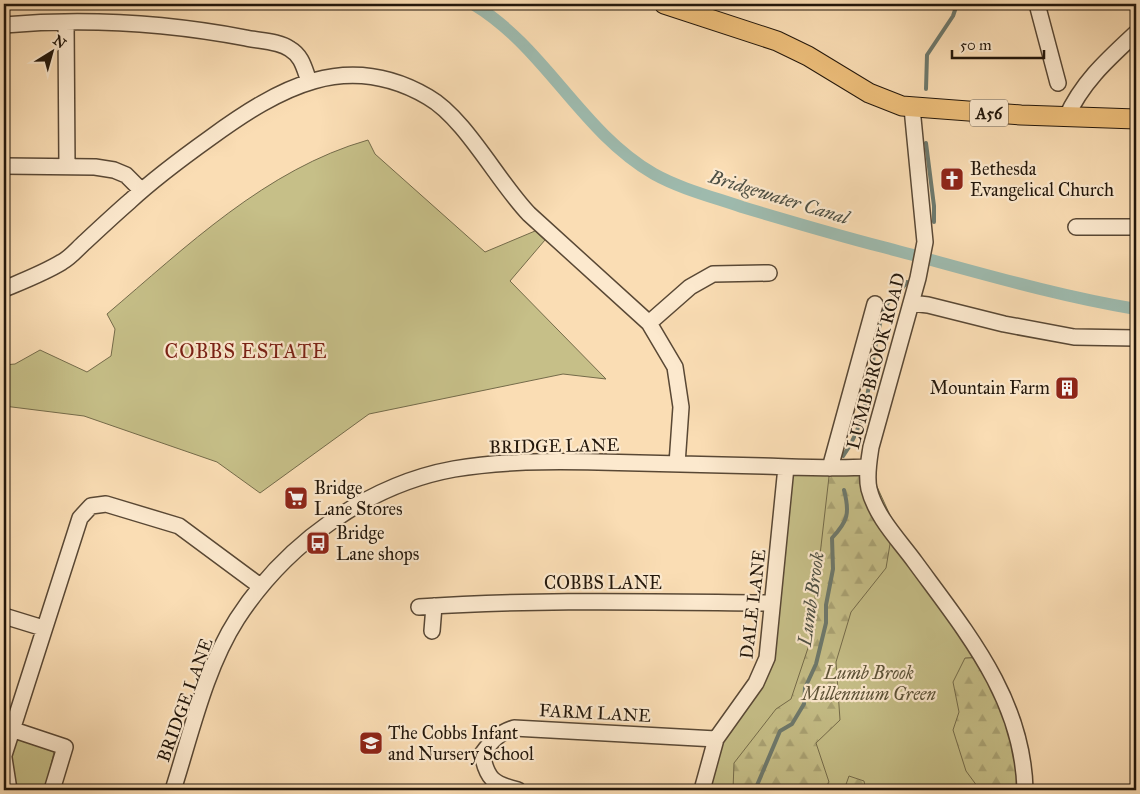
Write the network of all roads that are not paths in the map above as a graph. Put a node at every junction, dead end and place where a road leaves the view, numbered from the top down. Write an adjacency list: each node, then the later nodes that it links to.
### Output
1 (664, 4): 8 (main road, A56)
2 (1037, 4): 7 (street)
3 (66, 22): 4 (street); 6 (street); 12 (street)
4 (4, 25)
5 (1136, 33): 9 (street)
6 (309, 80): 13 (street); 20 (street)
7 (1058, 84)
8 (912, 108): 9 (main road, A56); 18 (street, LUMB BROOK ROAD)
9 (1066, 118): 10 (main road, A56)
10 (1136, 120)
11 (4, 166): 12 (street)
12 (67, 167): 13 (street)
13 (141, 190): 17 (street)
14 (1076, 227): 15 (street)
15 (1136, 228)
16 (770, 273): 20 (street)
17 (4, 289)
18 (911, 303): 21 (street); 24 (street, LUMB BROOK ROAD)
19 (875, 304): 25 (street, LUMB BROOK ROAD)
20 (649, 323): 22 (street)
21 (1136, 338)
22 (677, 464): 23 (street, BRIDGE LANE); 26 (street, BRIDGE LANE)
23 (786, 467): 25 (street, BRIDGE LANE); 27 (street, DALE LANE)
24 (868, 467): 25 (street, BRIDGE LANE); 39 (street, LUMB BROOK ROAD)
25 (830, 468)
26 (260, 586): 29 (street); 36 (street, BRIDGE LANE)
27 (772, 603): 30 (street, COBBS LANE); 32 (street, DALE LANE)
28 (4, 616): 29 (street)
29 (43, 628): 31 (street)
30 (432, 631)
31 (11, 729): 33 (street); 35 (street)
32 (716, 739): 37 (street, FARM LANE); 38 (street, DALE LANE)
33 (4, 757): 34 (street)
34 (7, 786)
35 (52, 790)
36 (173, 790)
37 (518, 790)
38 (702, 790)
39 (1025, 790)

